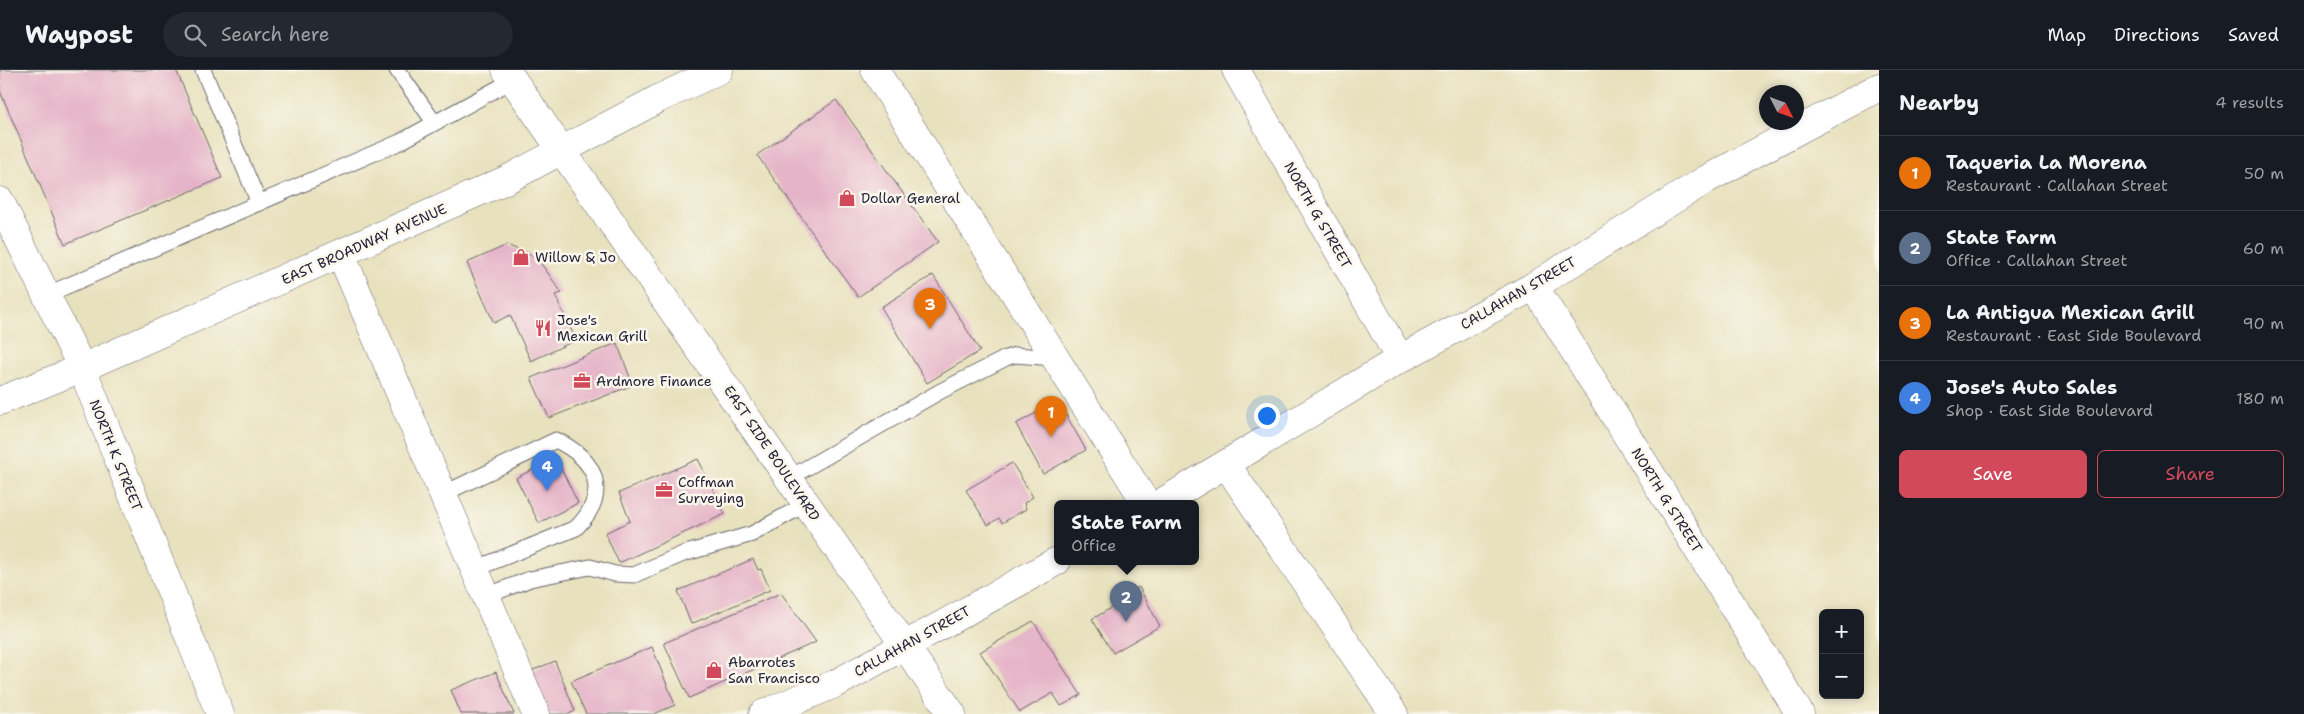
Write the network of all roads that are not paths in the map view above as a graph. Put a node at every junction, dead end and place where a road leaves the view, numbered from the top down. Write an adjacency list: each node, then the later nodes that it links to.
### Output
1 (203, 70): 11 (lane)
2 (397, 70): 8 (lane)
3 (719, 70): 9 (street, EAST BROADWAY AVENUE)
4 (875, 70): 15 (street)
5 (1236, 70): 16 (street, NORTH G STREET)
6 (510, 75): 8 (lane); 9 (street, EAST SIDE BOULEVARD)
7 (1879, 87): 13 (street, CALLAHAN STREET)
8 (434, 122): 11 (lane)
9 (562, 151): 12 (street, EAST BROADWAY AVENUE); 20 (street, EAST SIDE BOULEVARD)
10 (0, 201): 14 (street, NORTH K STREET)
11 (259, 203): 14 (lane)
12 (341, 254): 17 (street, EAST BROADWAY AVENUE); 21 (street)
13 (1534, 286): 16 (street, CALLAHAN STREET); 34 (street, NORTH G STREET)
14 (46, 295): 17 (street, NORTH K STREET)
15 (1055, 358): 20 (lane); 22 (street)
16 (1400, 359): 19 (street, CALLAHAN STREET)
17 (82, 368): 18 (street, EAST BROADWAY AVENUE); 30 (street, NORTH K STREET)
18 (0, 401)
19 (1226, 464): 23 (street, CALLAHAN STREET); 33 (street)
20 (789, 478): 24 (street, EAST SIDE BOULEVARD)
21 (443, 494): 26 (street); 26 (lane)
22 (1144, 500)
23 (1165, 500)
24 (806, 504): 27 (lane); 28 (street, EAST SIDE BOULEVARD)
25 (1054, 563): 28 (street, CALLAHAN STREET)
26 (475, 570): 27 (street)
27 (486, 596): 31 (street)
28 (904, 645): 29 (street, CALLAHAN STREET); 32 (street, EAST SIDE BOULEVARD)
29 (777, 711)
30 (220, 714)
31 (536, 714)
32 (952, 714)
33 (1394, 714)
34 (1800, 714)

